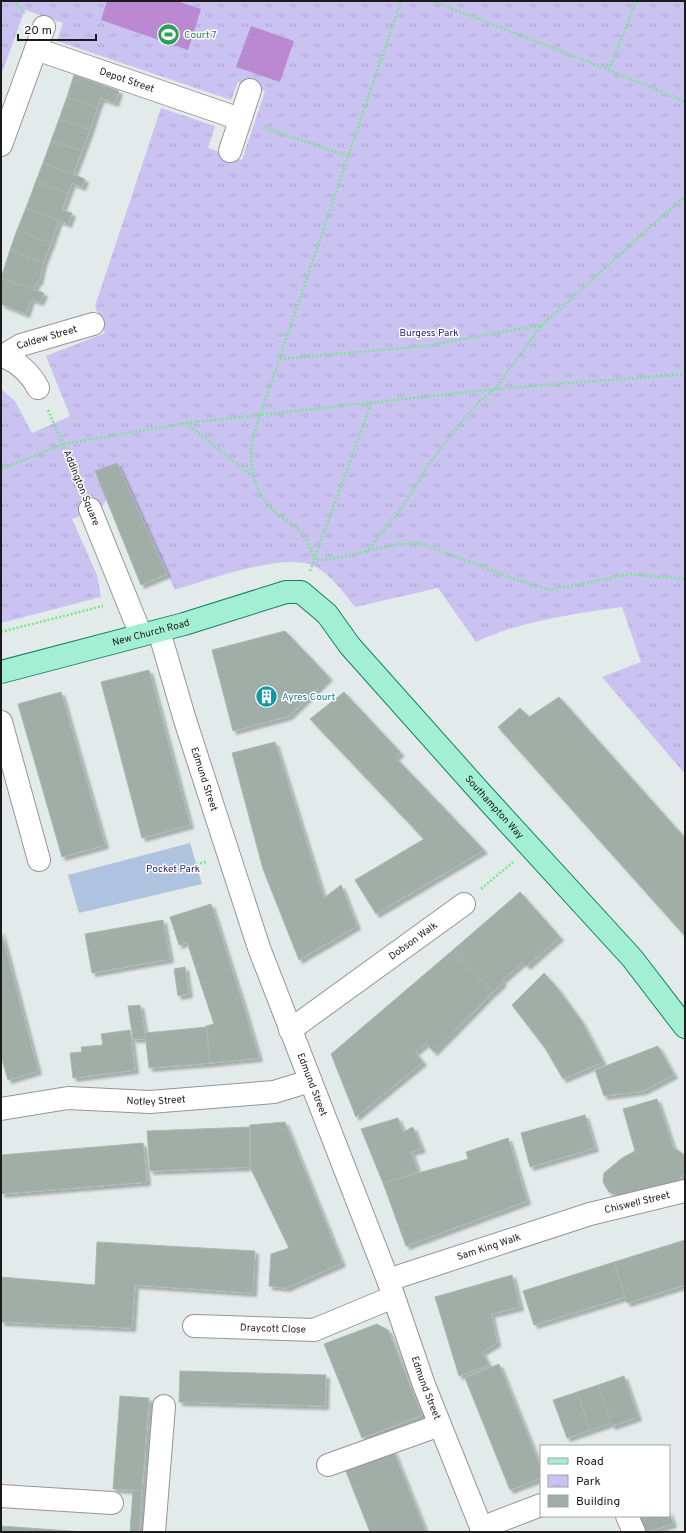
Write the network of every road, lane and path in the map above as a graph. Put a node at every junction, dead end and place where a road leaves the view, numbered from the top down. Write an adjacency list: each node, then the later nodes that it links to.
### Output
1 (401, 1): 12 (path)
2 (433, 1): 6 (path)
3 (636, 1): 6 (path)
4 (44, 27): 5 (street)
5 (36, 49): 9 (street, Depot Street); 10 (street)
6 (609, 70): 8 (path)
7 (250, 90): 9 (street)
8 (685, 102)
9 (240, 120): 11 (street); 12 (path)
10 (1, 145)
11 (230, 151)
12 (348, 156): 17 (path)
13 (685, 196): 15 (path)
14 (93, 324): 16 (street, Caldew Street)
15 (542, 325): 17 (path); 20 (path)
16 (2, 356): 19 (street)
17 (280, 359): 22 (path)
18 (685, 374): 20 (path)
19 (38, 388): 24 (path, Addington Square)
20 (495, 389): 21 (path); 28 (path)
21 (371, 404): 22 (path); 29 (path)
22 (260, 416): 23 (path); 26 (path)
23 (186, 423): 24 (path); 26 (path)
24 (64, 444): 25 (path); 27 (path, Addington Square)
25 (1, 469)
26 (252, 476): 29 (path)
27 (90, 509): 34 (street, Addington Square)
28 (366, 553): 29 (path); 30 (path)
29 (315, 559): 31 (path)
30 (685, 579)
31 (301, 592): 34 (main road, New Church Road); 37 (main road, Southampton Way)
32 (107, 605): 33 (path)
33 (1, 632)
34 (150, 633): 35 (main road, New Church Road); 41 (street, Edmund Street)
35 (1, 672)
36 (1, 722): 38 (street)
37 (531, 846): 39 (path); 40 (main road, Southampton Way)
38 (39, 860)
39 (464, 904): 41 (street, Dobson Walk)
40 (685, 1027)
41 (290, 1030): 42 (street, Edmund Street)
42 (310, 1081): 43 (street, Notley Street); 46 (street, Edmund Street)
43 (1, 1109)
44 (685, 1191): 45 (street, Chiswell Street)
45 (590, 1214): 46 (street, Sam King Walk)
46 (390, 1288): 47 (street, Draycott Close); 49 (street, Edmund Street)
47 (194, 1326)
48 (164, 1406): 56 (street)
49 (440, 1425): 50 (street); 55 (street, Edmund Street)
50 (328, 1465)
51 (1, 1496): 52 (street)
52 (112, 1503)
53 (540, 1505): 55 (street)
54 (627, 1517): 57 (street)
55 (482, 1530)
56 (154, 1532)
57 (634, 1532)

